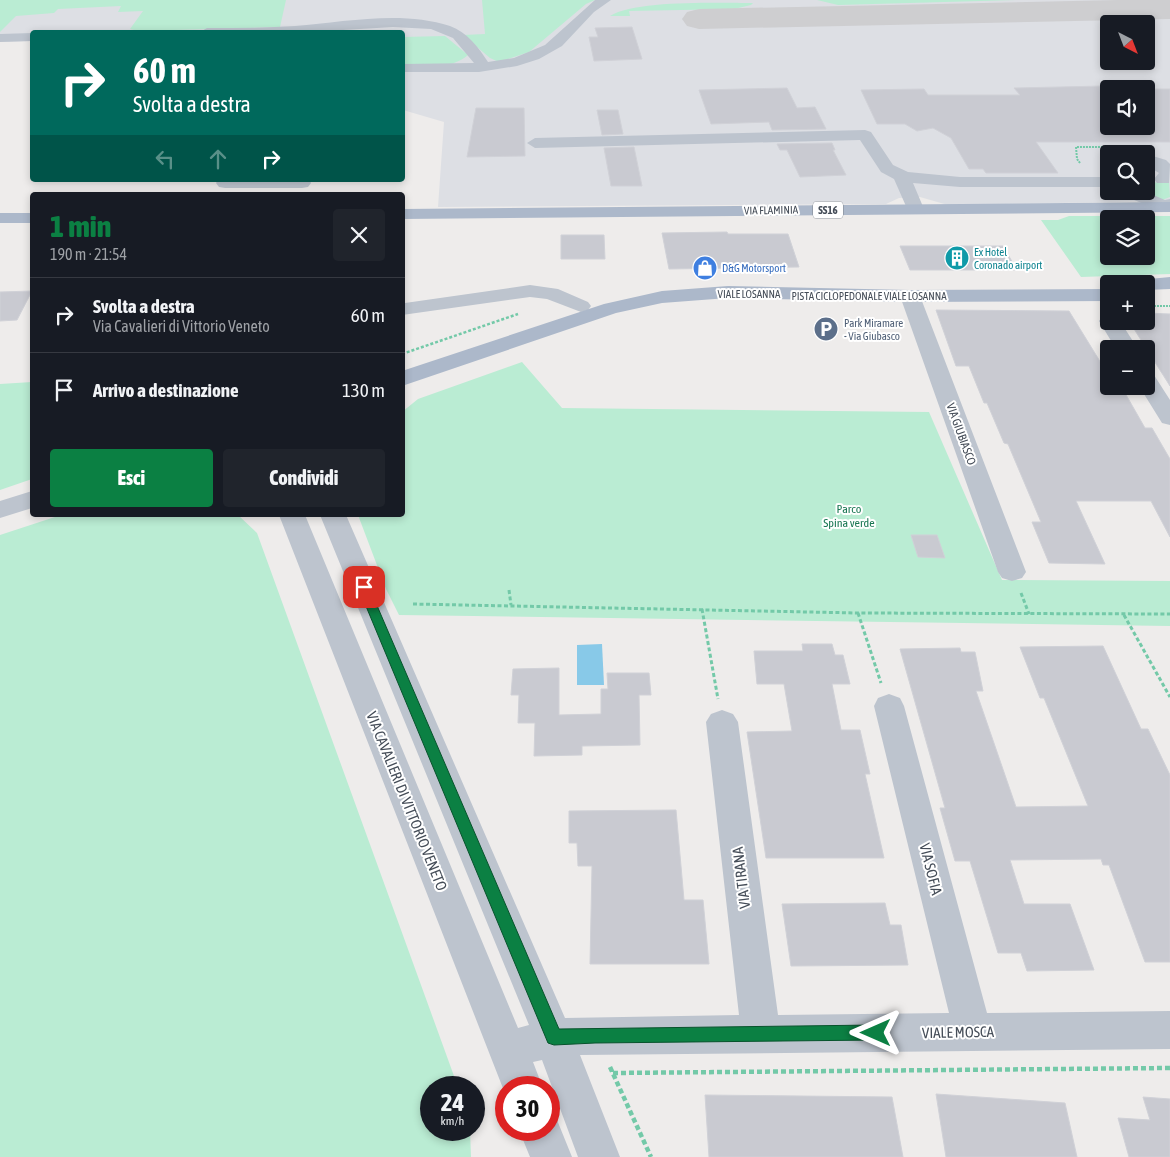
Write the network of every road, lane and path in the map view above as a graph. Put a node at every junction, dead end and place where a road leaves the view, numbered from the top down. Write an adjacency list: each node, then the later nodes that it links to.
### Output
1 (605, 0): 5 (street)
2 (283, 30): 5 (street)
3 (30, 37): 4 (street)
4 (0, 38)
5 (484, 66): 6 (street)
6 (405, 68)
7 (535, 143): 14 (street)
8 (1100, 150): 13 (path)
9 (1155, 156): 10 (street)
10 (1170, 158)
11 (1155, 162): 15 (street)
12 (1100, 173): 13 (street)
13 (1078, 174): 14 (street)
14 (902, 178): 23 (street)
15 (1160, 179)
16 (225, 183): 18 (street)
17 (302, 183): 18 (street)
18 (261, 189)
19 (1121, 200): 22 (street)
20 (1153, 200): 21 (street)
21 (1169, 206): 22 (main road, VIA FLAMINIA / SS16)
22 (1114, 208): 23 (main road, VIA FLAMINIA / SS16)
23 (915, 209): 24 (main road, VIA FLAMINIA / SS16)
24 (405, 217)
25 (0, 218): 26 (main road)
26 (30, 218)
27 (1170, 283): 28 (main road)
28 (1155, 284)
29 (1100, 292): 33 (main road, VIALE LOSANNA)
30 (1100, 292): 34 (main road, VIALE LOSANNA)
31 (1170, 292): 32 (main road)
32 (1155, 293)
33 (910, 296): 41 (main road, VIALE LOSANNA); 48 (street, VIA GIUBIASCO)
34 (581, 306): 37 (street); 40 (main road, VIALE LOSANNA)
35 (1155, 306): 36 (path)
36 (1170, 306)
37 (405, 308)
38 (520, 313): 39 (path)
39 (405, 353)
40 (405, 365)
41 (405, 378)
42 (1155, 394): 43 (street)
43 (1170, 418)
44 (30, 500): 45 (street)
45 (0, 510)
46 (293, 517): 64 (street, VIA CAVALIERI DI VITTORIO VENETO)
47 (334, 517): 63 (street)
48 (1012, 572)
49 (508, 590): 51 (path)
50 (413, 604): 51 (path)
51 (511, 605): 52 (path)
52 (702, 608): 53 (path); 58 (path)
53 (858, 613): 55 (path); 57 (path)
54 (1170, 614): 55 (path)
55 (1124, 615): 56 (path)
56 (1170, 697)
57 (888, 706): 60 (street, VIA SOFIA)
58 (722, 722): 61 (street, VIA TIRANA)
59 (1170, 1030): 60 (street, VIALE MOSCA)
60 (973, 1032): 61 (street, VIALE MOSCA)
61 (761, 1034): 62 (street, VIALE MOSCA)
62 (595, 1035): 63 (street, VIALE MOSCA); 66 (path)
63 (554, 1038): 64 (street, VIALE MOSCA); 70 (street)
64 (507, 1050): 67 (street, VIA CAVALIERI DI VITTORIO VENETO)
65 (1170, 1068): 66 (path)
66 (613, 1073): 71 (path)
67 (517, 1076)
68 (544, 1141): 69 (street)
69 (550, 1157)
70 (599, 1157)
71 (651, 1157)

